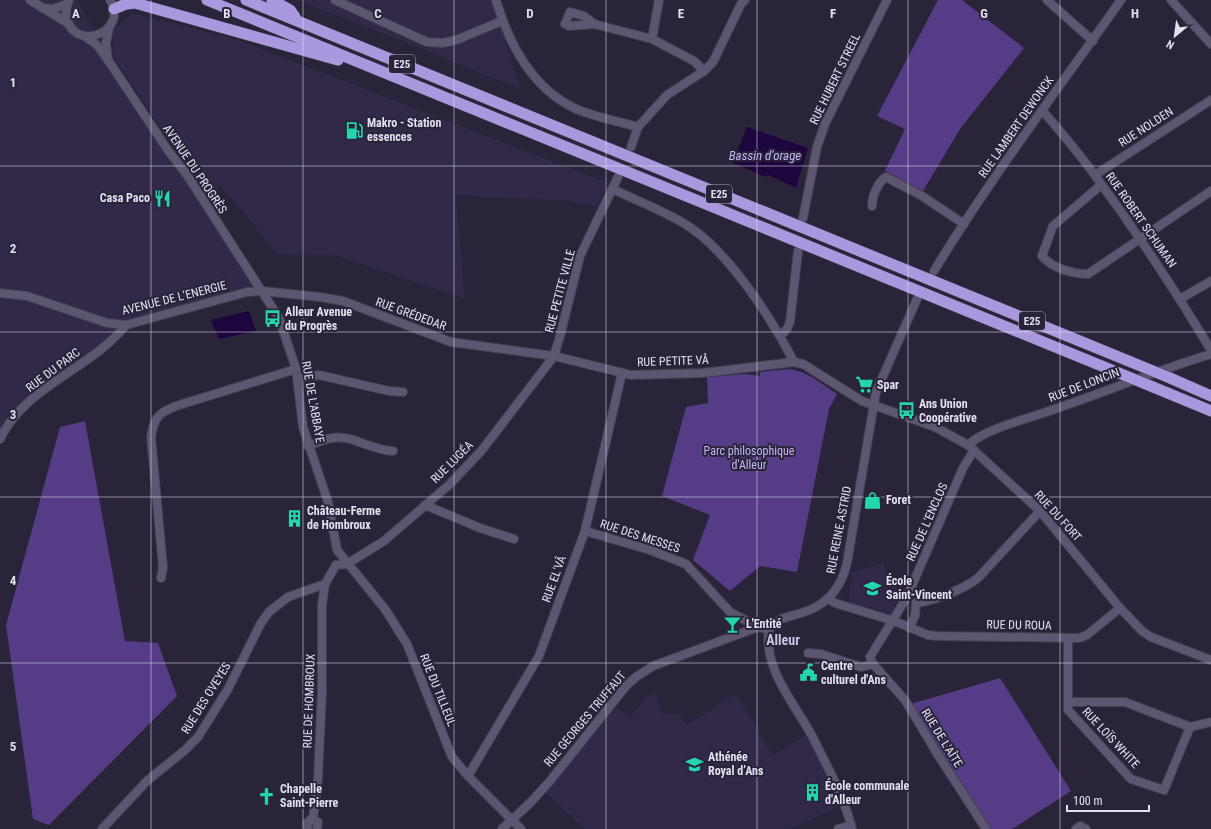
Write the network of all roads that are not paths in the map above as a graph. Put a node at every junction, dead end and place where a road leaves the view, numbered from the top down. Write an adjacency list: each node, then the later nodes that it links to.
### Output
1 (30, 0): 15 (street)
2 (207, 0): 28 (highway, E25)
3 (246, 0): 16 (highway, E25)
4 (272, 0): 16 (highway)
5 (336, 0): 17 (street)
6 (496, 0): 17 (street)
7 (659, 0): 22 (street)
8 (745, 0): 26 (street)
9 (887, 0): 38 (street, RUE HUBERT STREEL)
10 (1047, 0): 23 (street)
11 (1122, 0): 23 (street, RUE LAMBERT DEWONCK)
12 (1171, 0): 24 (street)
13 (68, 2): 15 (street); 18 (street)
14 (112, 4): 20 (street, AVENUE DU PROGRÈS); 28 (highway)
15 (40, 7): 18 (street)
16 (297, 21): 58 (highway, E25, bridge)
17 (502, 21): 30 (street)
18 (69, 24): 21 (street, AVENUE DU PROGRÈS)
19 (594, 24): 22 (street)
20 (109, 28): 21 (street); 25 (street, AVENUE DU PROGRÈS)
21 (86, 37): 25 (street, AVENUE DU PROGRÈS)
22 (652, 39): 26 (street)
23 (1093, 41): 29 (street, RUE LAMBERT DEWONCK)
24 (1211, 44)
25 (108, 60): 44 (street, AVENUE DU PROGRÈS)
26 (704, 71): 30 (street)
27 (1211, 100): 32 (street, RUE NOLDEN)
28 (468, 106): 60 (highway, E25, bridge)
29 (1042, 110): 32 (street, RUE ROBERT SCHUMAN); 39 (street, RUE LAMBERT DEWONCK)
30 (638, 127): 31 (street)
31 (631, 147)
32 (1095, 175): 34 (street, RUE ROBERT SCHUMAN)
33 (618, 177): 35 (street, RUE PETITE VILLE)
34 (1101, 185): 40 (street, RUE ROBERT SCHUMAN); 40 (street)
35 (613, 189): 49 (street); 52 (street, RUE PETITE VILLE)
36 (1211, 191): 40 (street)
37 (872, 206): 39 (street)
38 (803, 218)
39 (964, 224): 42 (street, RUE LAMBERT DEWONCK)
40 (1140, 238): 47 (street, RUE ROBERT SCHUMAN)
41 (798, 251): 49 (street)
42 (934, 270)
43 (1211, 280): 47 (street)
44 (262, 291): 48 (street, AVENUE DE L'ENERGIE); 52 (street, RUE GRÉDEDAR); 54 (street, RUE DE L'ABBAYE)
45 (0, 293): 48 (street, AVENUE DE L'ENERGIE)
46 (917, 299): 59 (street)
47 (1180, 299): 50 (street, RUE ROBERT SCHUMAN)
48 (126, 325): 61 (street, RUE DU PARC)
49 (780, 336): 53 (street)
50 (1211, 350)
51 (1211, 354): 63 (street, RUE DE LONCIN)
52 (554, 356): 55 (street, RUE PETITE VÂ); 65 (street, RUE LUGÉA)
53 (794, 362): 55 (street, RUE PETITE VÂ); 59 (street, RUE DU FORT)
54 (296, 369): 56 (street, RUE DE L'ABBAYE); 70 (street)
55 (622, 373): 67 (street, RUE EL'VÂ)
56 (298, 378): 57 (street); 62 (street, RUE DE L'ABBAYE)
57 (403, 392)
58 (1211, 396)
59 (873, 405): 63 (street, RUE DU FORT); 73 (street, RUE REINE ASTRID)
60 (1211, 411)
61 (0, 439)
62 (308, 446): 64 (street); 69 (street, RUE DE L'ABBAYE)
63 (971, 448): 66 (street, RUE DU FORT); 72 (street, RUE DE L'ENCLOS)
64 (393, 451)
65 (426, 505): 68 (street); 69 (street, RUE LUGÉA)
66 (1040, 511): 74 (street); 75 (street, RUE DU FORT)
67 (585, 531): 77 (street, RUE DES MESSES); 87 (street, RUE EL'VÂ)
68 (514, 539)
69 (348, 564): 71 (street, RUE LUGÉA); 87 (street, RUE DU TILLEUL)
70 (161, 578)
71 (325, 584): 88 (street, RUE DE HOMBROUX); 92 (street, RUE DES OVEYES)
72 (907, 598): 74 (street); 76 (street, RUE DE L'ENCLOS)
73 (830, 599): 76 (street, RUE DU ROUA); 79 (street, RUE REINE ASTRID)
74 (916, 603): 78 (street)
75 (1120, 608): 80 (street, RUE DU ROUA); 82 (street, RUE DU FORT)
76 (894, 621): 78 (street, RUE DU ROUA); 83 (street, RUE DE L'ENCLOS)
77 (758, 627): 79 (street); 89 (street, RUE GEORGES TRUFFAUT)
78 (909, 628): 80 (street, RUE DU ROUA)
79 (769, 630): 90 (street)
80 (1068, 638): 84 (street)
81 (808, 653): 83 (street)
82 (1211, 660)
83 (873, 664): 97 (street, RUE DE L'AÎTE)
84 (1068, 706): 86 (street); 86 (street, RUE LOÏS WHITE)
85 (1211, 722): 86 (street)
86 (1190, 727)
87 (468, 776): 89 (street, RUE DU TILLEUL)
88 (314, 819): 91 (street); 93 (street)
89 (512, 820): 94 (street, RUE GEORGES TRUFFAUT); 95 (street, RUE DU TILLEUL)
90 (851, 827): 96 (street)
91 (305, 828)
92 (102, 829)
93 (317, 829)
94 (502, 829)
95 (521, 829)
96 (838, 829)
97 (986, 829)
98 (1076, 829): 99 (street)
99 (1086, 829)

